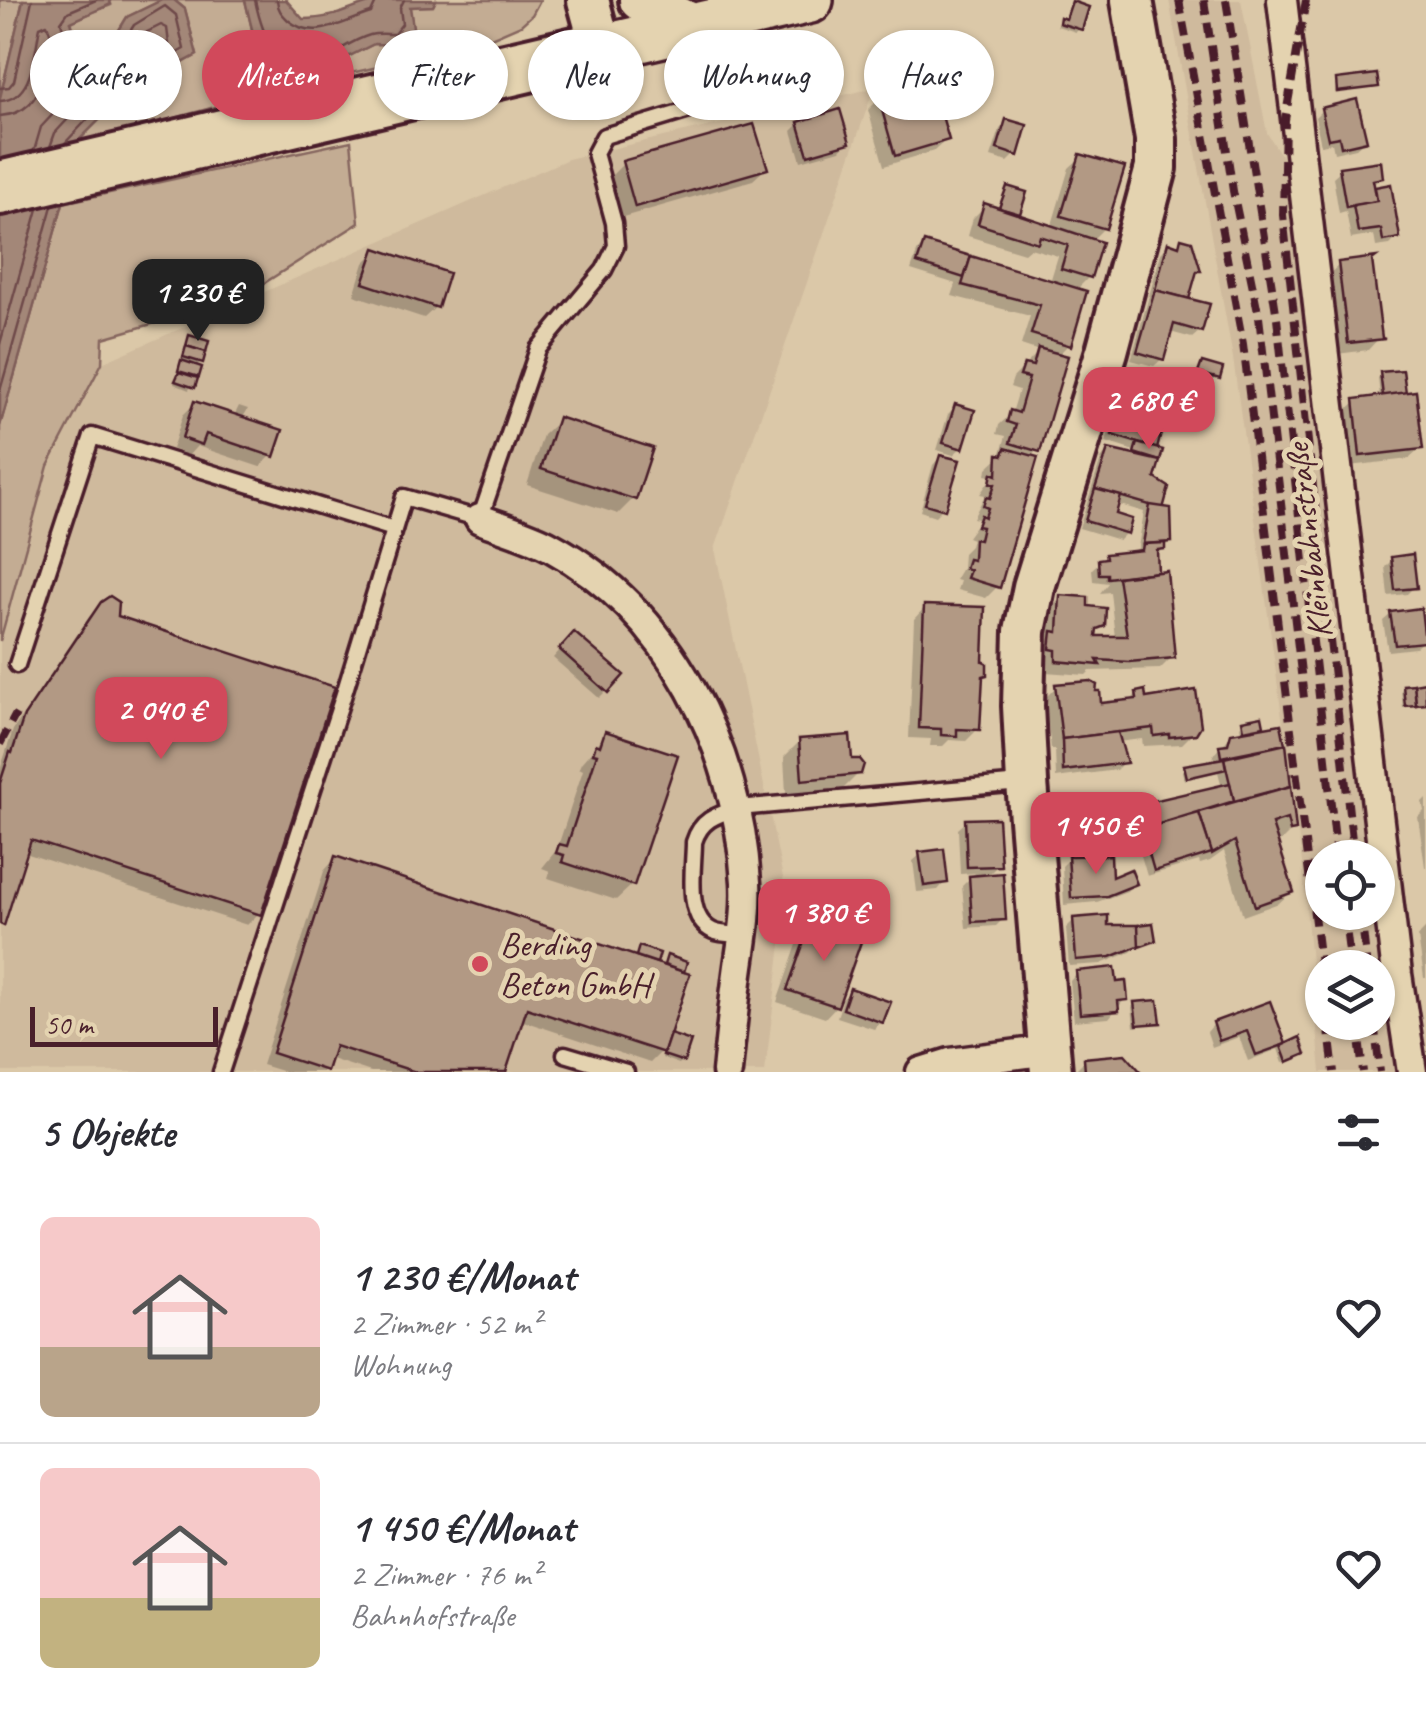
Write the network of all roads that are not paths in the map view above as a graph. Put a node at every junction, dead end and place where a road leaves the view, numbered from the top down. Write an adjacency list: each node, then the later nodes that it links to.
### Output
1 (640, 0): 6 (street)
2 (810, 0): 6 (main road)
3 (1132, 0): 12 (street)
4 (1282, 0): 21 (street, Kleinbahnstraße)
5 (594, 24): 6 (main road); 8 (highway)
6 (694, 25)
7 (664, 118): 9 (lane)
8 (0, 188)
9 (480, 519): 10 (lane); 13 (street)
10 (394, 528): 11 (lane); 17 (lane)
11 (17, 664)
12 (1027, 783): 13 (lane); 16 (street)
13 (738, 808): 14 (street); 14 (lane)
14 (744, 935): 19 (street)
15 (565, 1054): 18 (lane)
16 (1050, 1061): 20 (street)
17 (222, 1072)
18 (626, 1072)
19 (727, 1072)
20 (922, 1072)
21 (1412, 1072)

